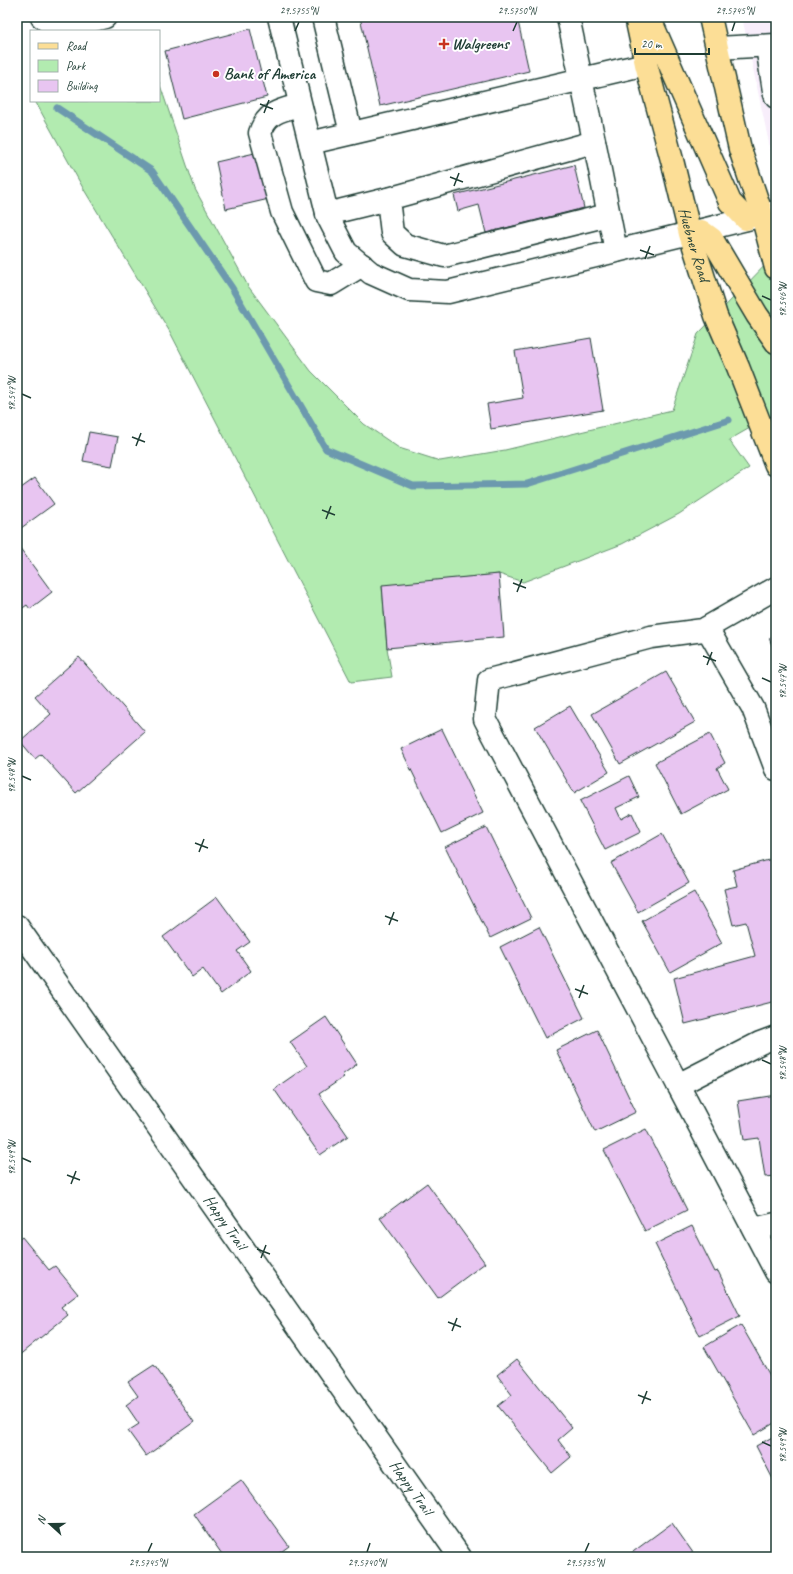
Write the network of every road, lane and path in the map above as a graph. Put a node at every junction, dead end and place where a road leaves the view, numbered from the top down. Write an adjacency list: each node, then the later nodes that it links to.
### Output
1 (42, 17): 2 (street)
2 (105, 17)
3 (279, 17): 14 (street)
4 (323, 17): 15 (street)
5 (568, 17): 12 (street)
6 (636, 17): 11 (main road, Huebner Road)
7 (649, 17): 21 (main road)
8 (710, 17): 10 (main road)
9 (772, 46): 10 (street); 13 (street)
10 (717, 48): 21 (main road)
11 (646, 64): 12 (street); 22 (main road, Huebner Road)
12 (581, 79): 15 (street); 16 (street)
13 (776, 97)
14 (300, 105): 17 (street); 24 (street)
15 (351, 133): 17 (street)
16 (594, 142): 18 (street); 20 (street)
17 (310, 143): 19 (street)
18 (388, 199): 19 (street); 20 (street)
19 (327, 214): 24 (street)
20 (608, 215): 23 (street)
21 (762, 215): 22 (street); 25 (main road)
22 (695, 232): 23 (street); 26 (main road); 27 (main road, Huebner Road)
23 (616, 251): 24 (street)
24 (362, 265)
25 (776, 268)
26 (776, 342)
27 (738, 367): 28 (main road); 29 (main road, Huebner Road)
28 (776, 421)
29 (776, 465)
30 (776, 588): 31 (street)
31 (707, 628): 32 (street); 35 (street)
32 (776, 769)
33 (17, 926): 39 (street, Happy Trail)
34 (776, 1037): 35 (street)
35 (678, 1086): 37 (street)
36 (776, 1224): 37 (street)
37 (754, 1229): 38 (street)
38 (776, 1272)
39 (460, 1557)

